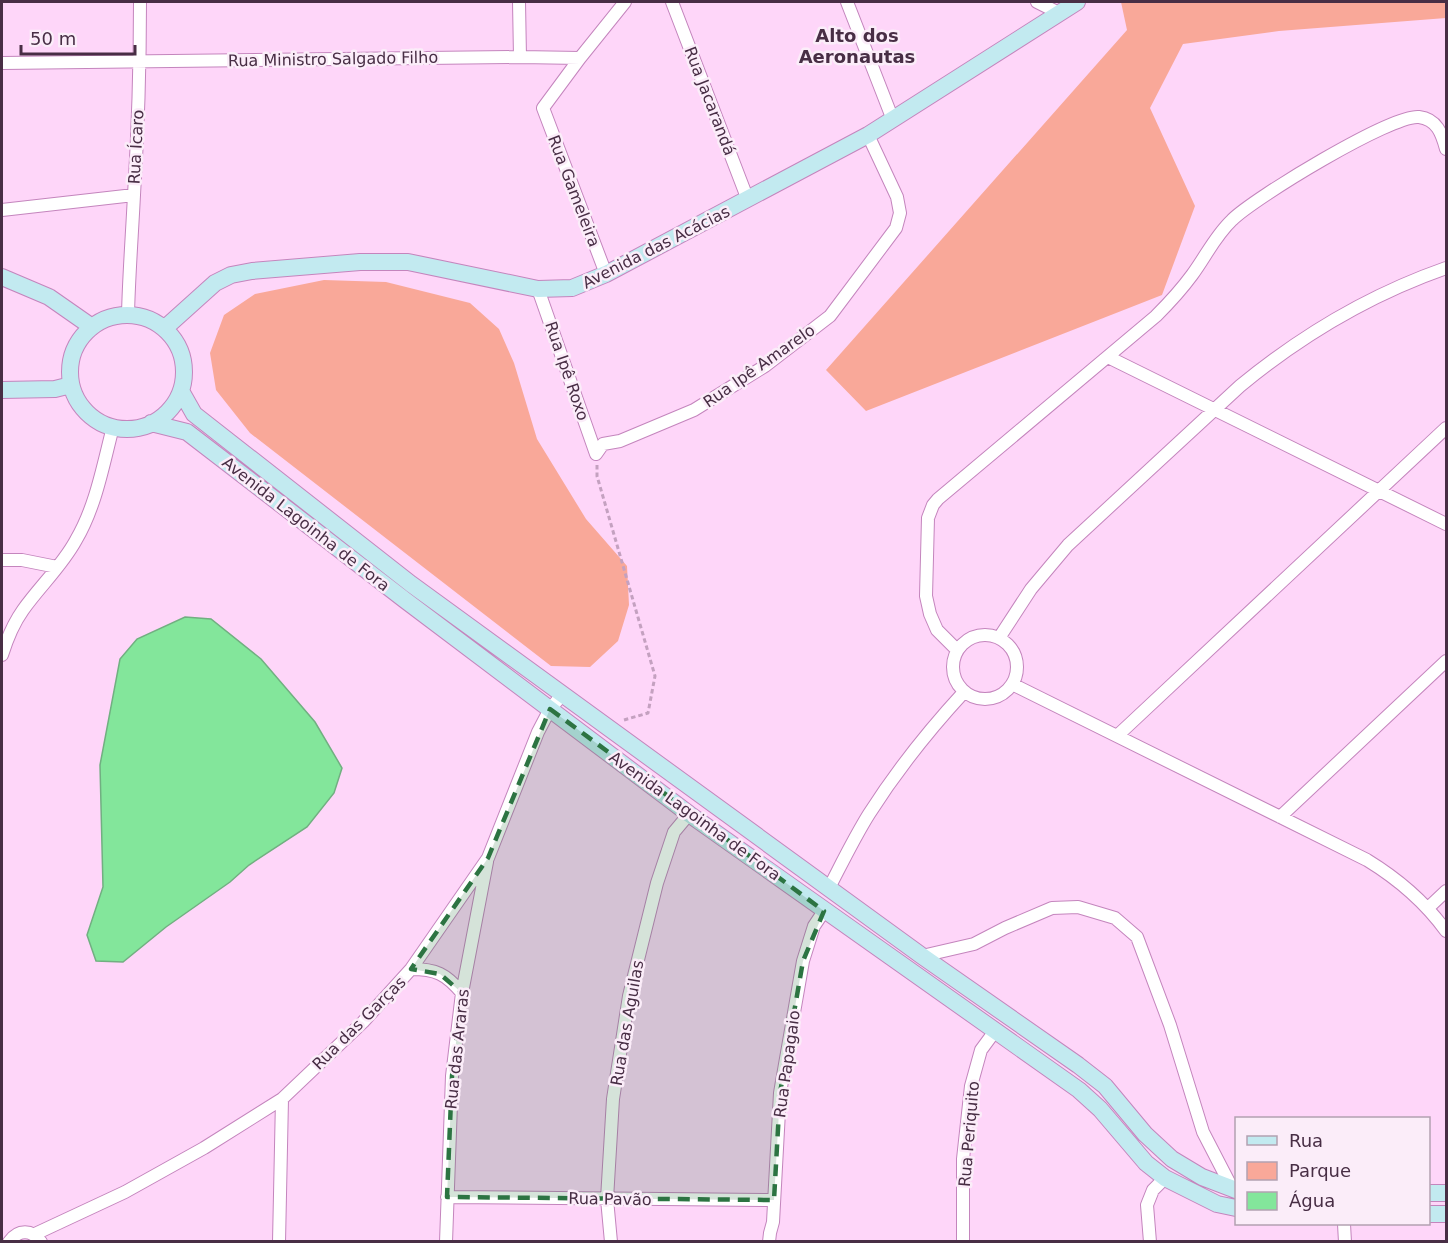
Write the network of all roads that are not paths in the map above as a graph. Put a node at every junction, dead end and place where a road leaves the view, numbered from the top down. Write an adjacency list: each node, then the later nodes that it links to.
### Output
1 (140, 2): 11 (street, Rua Ícaro)
2 (519, 2): 9 (street)
3 (625, 2): 10 (street)
4 (672, 2): 17 (street, Rua Jacarandá)
5 (847, 2): 13 (street)
6 (1037, 2): 8 (street)
7 (1077, 2): 8 (main road, Avenida das Acácias)
8 (1059, 13): 13 (main road, Avenida das Acácias)
9 (520, 57): 10 (street, Rua Ministro Salgado Filho); 11 (street, Rua Ministro Salgado Filho)
10 (580, 58): 20 (street, Rua Gameleira)
11 (140, 61): 12 (street, Rua Ministro Salgado Filho); 16 (street, Rua Ícaro)
12 (2, 63)
13 (893, 120): 14 (main road, Avenida das Acácias)
14 (868, 135): 17 (main road, Avenida das Acácias); 34 (street, Rua Ipê Amarelo)
15 (1446, 149): 26 (street)
16 (134, 195): 18 (street, Rua Ícaro); 23 (street)
17 (748, 200): 20 (main road, Avenida das Acácias)
18 (2, 210)
19 (1446, 268): 30 (street)
20 (606, 274): 22 (main road, Avenida das Acácias)
21 (2, 277): 24 (main road)
22 (538, 289): 25 (main road, Avenida das Acácias); 34 (street, Rua Ipê Roxo)
23 (128, 314): 24 (main road); 25 (main road)
24 (92, 327): 27 (main road)
25 (165, 328): 29 (main road)
26 (1108, 357): 30 (street); 40 (street)
27 (71, 385): 28 (main road); 32 (main road)
28 (2, 390)
29 (181, 391): 31 (main road); 45 (main road, Avenida Lagoinha de Fora)
30 (1214, 410): 35 (street); 39 (street)
31 (151, 423): 32 (main road); 46 (main road, Avenida Lagoinha de Fora)
32 (113, 427): 38 (street)
33 (1446, 428): 35 (street)
34 (596, 454)
35 (1380, 491): 36 (street); 47 (street)
36 (1446, 524)
37 (2, 560): 38 (street)
38 (57, 567): 41 (street)
39 (999, 638): 40 (street); 43 (street)
40 (957, 650): 44 (street)
41 (2, 655)
42 (1446, 661): 49 (street)
43 (1012, 684): 44 (street); 47 (street)
44 (964, 692): 51 (street)
45 (562, 695): 46 (street, Rua das Garças); 51 (main road, Avenida Lagoinha de Fora)
46 (550, 709): 48 (main road, Avenida Lagoinha de Fora); 50 (street, Rua das Garças)
47 (1117, 736): 49 (street)
48 (689, 814): 54 (main road, Avenida Lagoinha de Fora); 66 (street, Rua das Aguilas)
49 (1280, 817): 53 (street)
50 (488, 858): 57 (street, Rua das Garças); 58 (street, Rua das Araras)
51 (830, 888): 56 (main road, Avenida Lagoinha de Fora)
52 (1446, 891): 53 (street)
53 (1428, 908): 55 (street)
54 (825, 910): 59 (main road, Avenida Lagoinha de Fora); 67 (street, Rua Papagaio)
55 (1446, 931)
56 (922, 956): 62 (main road, Avenida Lagoinha de Fora); 62 (street)
57 (411, 969): 58 (street); 60 (street, Rua das Garças)
58 (462, 993): 65 (street, Rua das Araras)
59 (995, 1031): 61 (main road, Avenida Lagoinha de Fora); 80 (street, Rua Periquito)
60 (282, 1098): 74 (street, Rua das Garças); 75 (street)
61 (1165, 1178): 68 (main road, Avenida Lagoinha de Fora); 81 (street)
62 (1235, 1190)
63 (1430, 1193): 64 (main road)
64 (1446, 1193)
65 (447, 1197): 66 (street, Rua Pavão); 76 (street, Rua das Araras)
66 (607, 1199): 67 (street, Rua Pavão); 77 (street, Rua das Aguilas)
67 (774, 1200): 71 (street, Rua Papagaio)
68 (1235, 1208)
69 (1430, 1214): 70 (main road)
70 (1446, 1214)
71 (773, 1222): 78 (street, Rua Papagaio); 79 (street, Rua Papagaio)
72 (1344, 1225): 82 (street)
73 (7, 1237): 74 (street, Rua das Garças)
74 (38, 1238)
75 (279, 1242)
76 (446, 1242)
77 (611, 1242)
78 (770, 1242)
79 (778, 1242)
80 (963, 1242)
81 (1150, 1242)
82 (1345, 1242)

